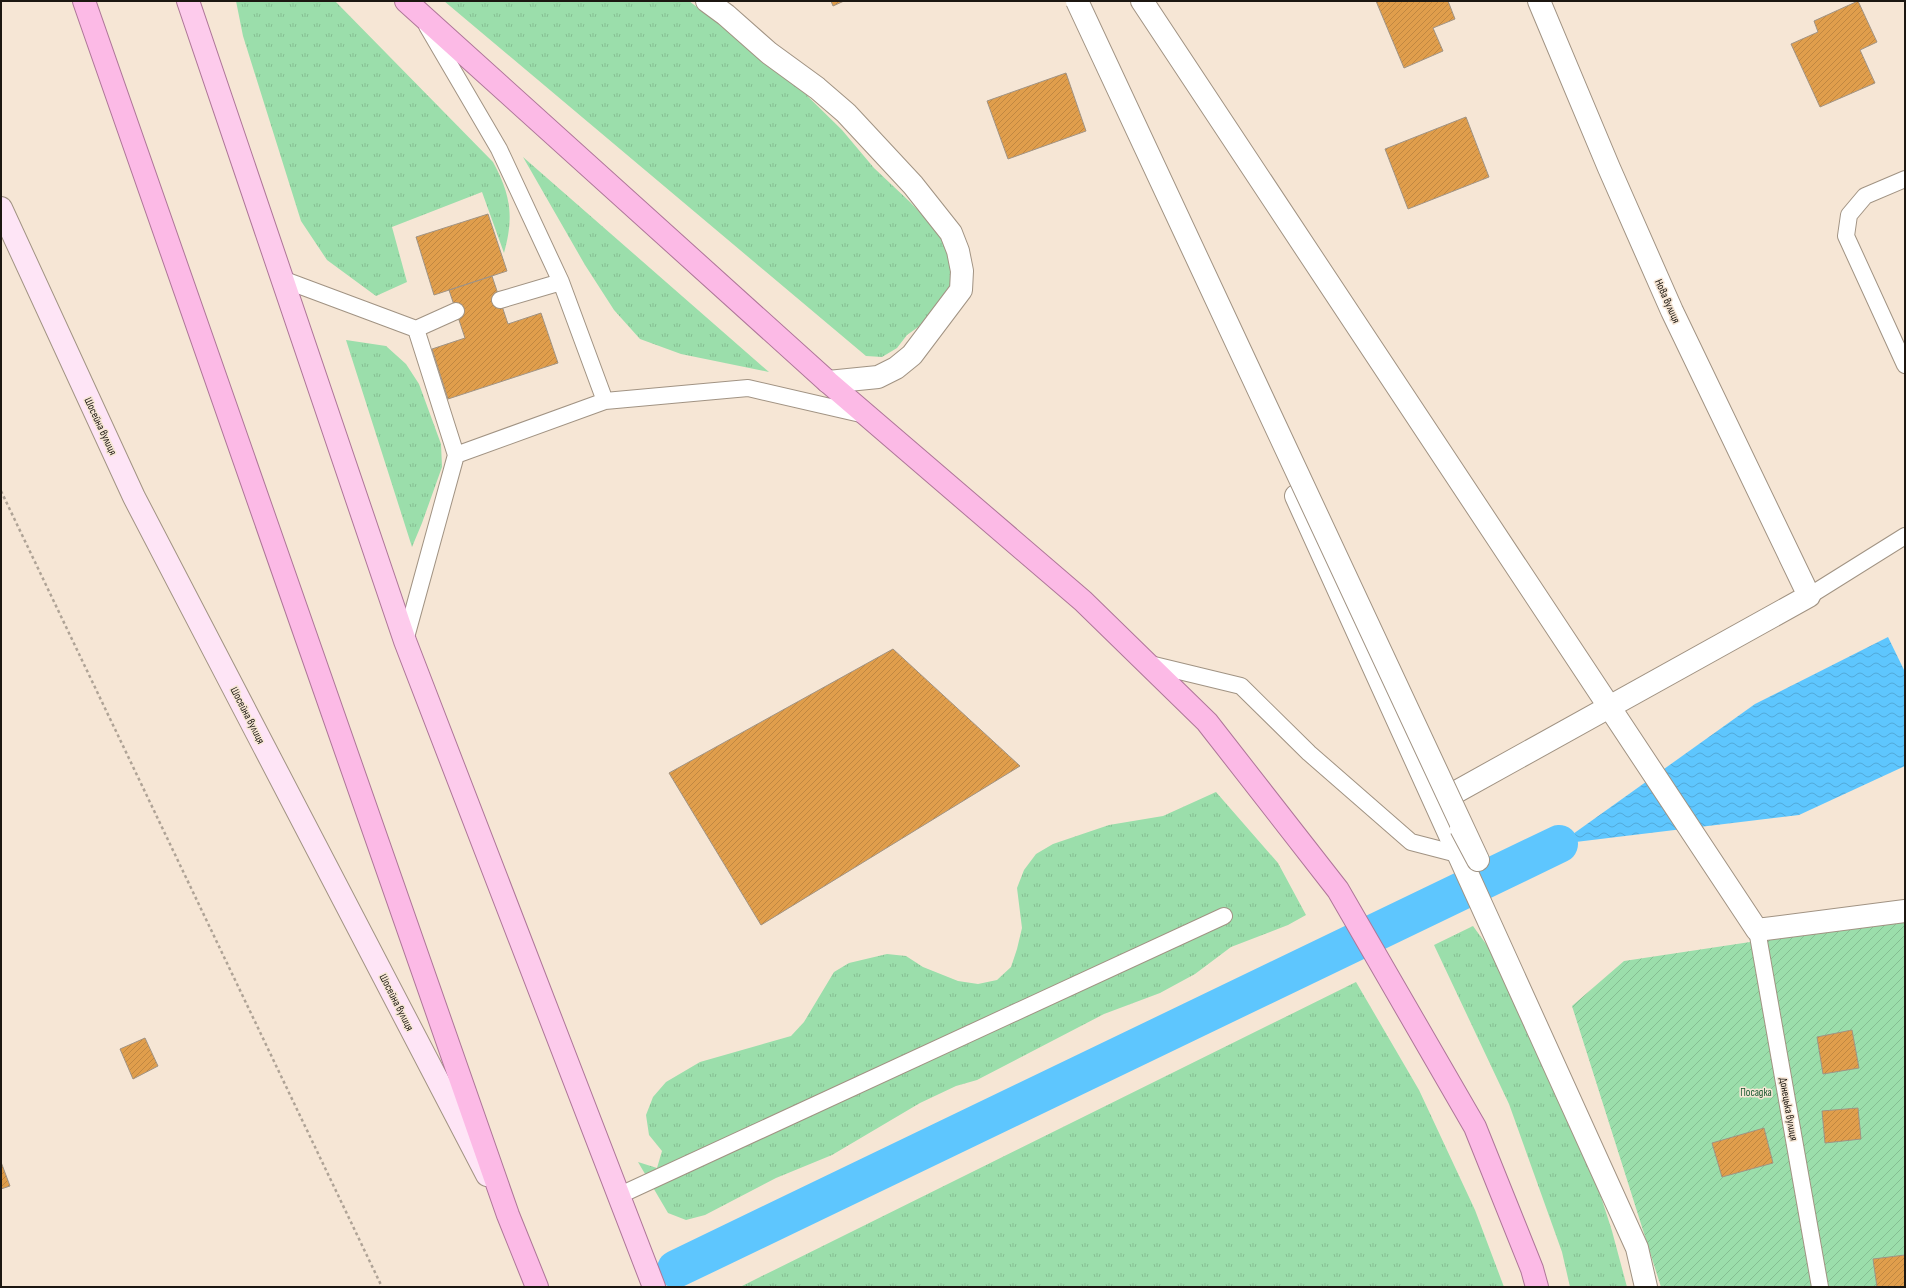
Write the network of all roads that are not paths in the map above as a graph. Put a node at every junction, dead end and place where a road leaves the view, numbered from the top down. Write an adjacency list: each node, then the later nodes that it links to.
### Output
1 (84, 1): 30 (highway)
2 (188, 1): 11 (main road)
3 (707, 1): 17 (street)
4 (1072, 1): 34 (street)
5 (1077, 1): 25 (street, bridge)
6 (1142, 1): 28 (street)
7 (1539, 1): 22 (street, Нова вулиця)
8 (413, 8): 12 (lane); 17 (highway)
9 (1905, 179): 16 (lane)
10 (1, 208): 30 (main road, Шосейна вулиця)
11 (282, 278): 15 (lane); 23 (main road)
12 (561, 282): 13 (lane); 18 (lane)
13 (500, 300)
14 (456, 311): 15 (lane)
15 (416, 329): 20 (lane)
16 (1904, 359)
17 (828, 382): 19 (highway)
18 (605, 401): 19 (lane); 20 (lane)
19 (865, 415): 24 (highway)
20 (456, 455): 23 (lane)
21 (1905, 536): 22 (lane)
22 (1809, 596): 25 (street, bridge)
23 (405, 641): 29 (main road)
24 (1145, 662): 25 (lane); 33 (highway)
25 (1478, 860)
26 (1905, 911): 28 (street)
27 (1224, 916): 29 (lane)
28 (1757, 930): 35 (lane, Донецька вулиця)
29 (618, 1196): 32 (main road)
30 (508, 1215): 31 (highway)
31 (537, 1287)
32 (654, 1287)
33 (1537, 1287)
34 (1646, 1287)
35 (1820, 1287)

